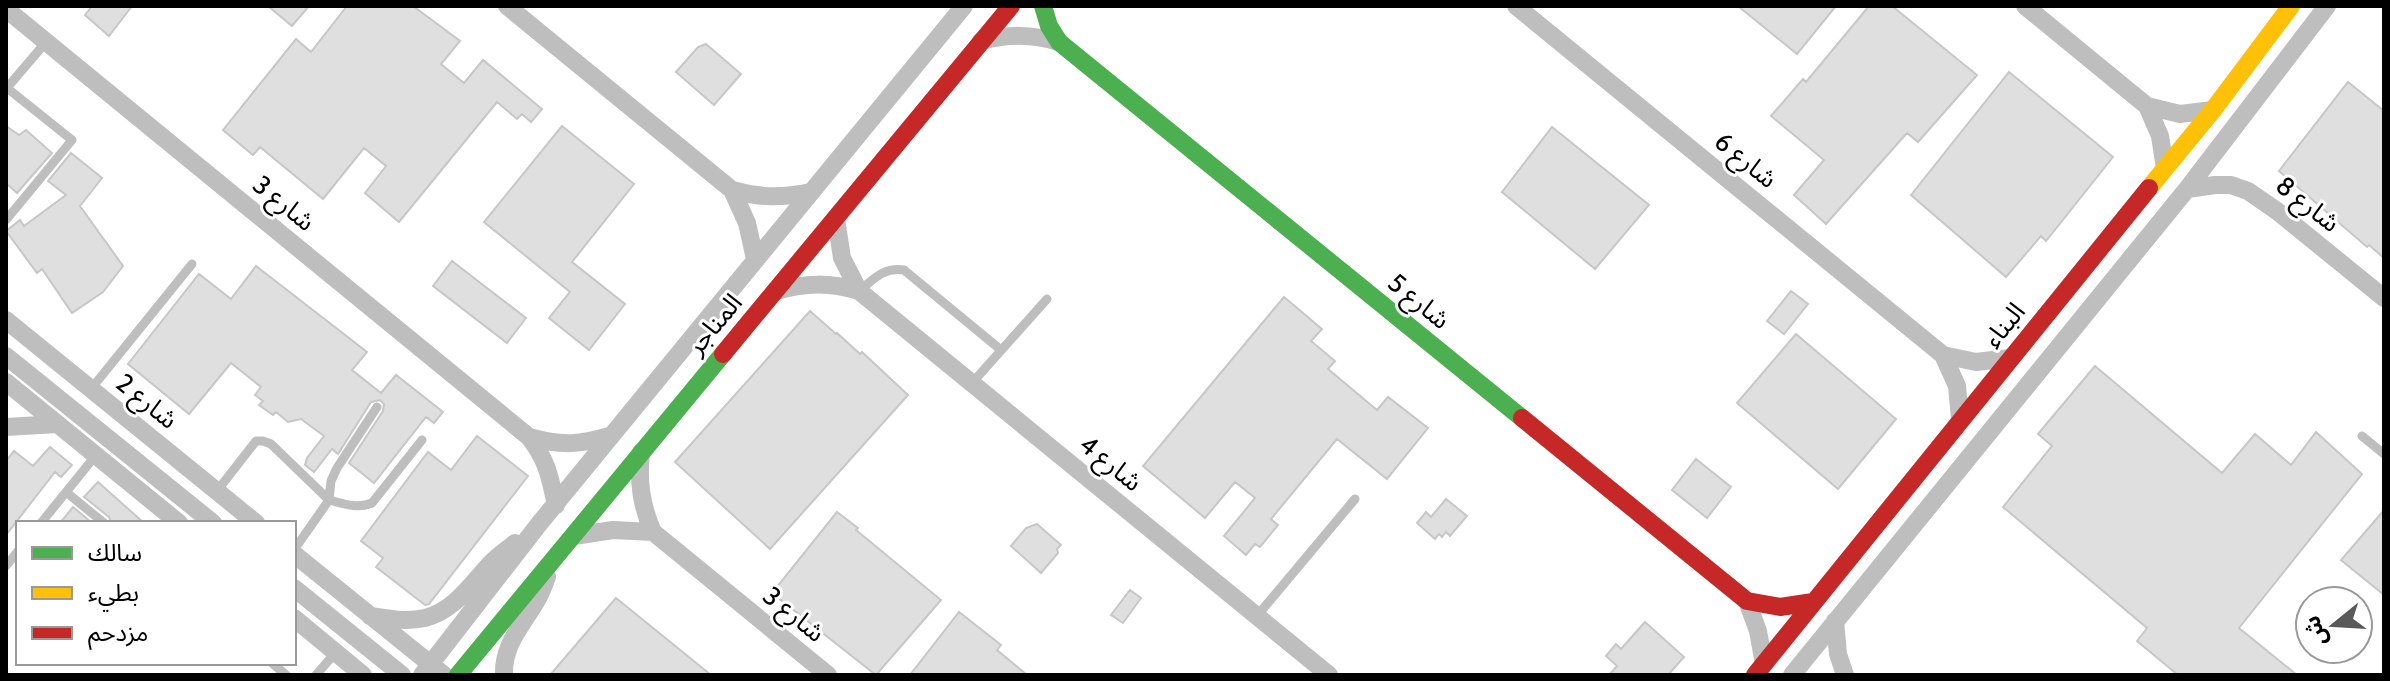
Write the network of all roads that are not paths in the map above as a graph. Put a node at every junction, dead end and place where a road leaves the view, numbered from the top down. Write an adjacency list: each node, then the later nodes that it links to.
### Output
1 (507, 6): 18 (street)
2 (1011, 6): 10 (street, المناجر)
3 (1043, 6): 12 (street, شارع 5)
4 (1516, 6): 30 (street, شارع 6)
5 (2025, 6): 14 (street)
6 (2291, 6): 15 (street, البناء)
7 (2327, 6): 17 (street)
8 (6, 9): 11 (street, شارع 3)
9 (960, 9): 19 (street, المناجر)
10 (981, 41): 12 (street, شارع 5); 20 (street, المناجر)
11 (46, 42): 13 (lane); 42 (street, شارع 3)
12 (1059, 42): 64 (street, شارع 5)
13 (7, 89): 21 (lane)
14 (2147, 106): 15 (street); 16 (street)
15 (2213, 110): 16 (street, البناء)
16 (2165, 168): 32 (street, البناء)
17 (2187, 189): 26 (street, شارع 8); 69 (street)
18 (732, 190): 19 (street); 22 (street)
19 (811, 192): 22 (street, المناجر)
20 (836, 219): 24 (street, شارع 4); 25 (street, المناجر)
21 (6, 220)
22 (755, 259): 40 (street, المناجر)
23 (192, 264): 35 (lane)
24 (859, 291): 25 (street, شارع 4); 29 (lane); 34 (street, شارع 4)
25 (774, 292): 44 (street, المناجر)
26 (2384, 298)
27 (1047, 299): 29 (lane)
28 (6, 320): 35 (street, شارع 2)
29 (1001, 350): 34 (lane)
30 (1943, 355): 32 (street); 37 (street, شارع 6)
31 (6, 356): 55 (street, شارع 2)
32 (2010, 358): 37 (street, البناء)
33 (6, 382): 38 (street)
34 (972, 383): 67 (street, شارع 4)
35 (91, 389): 47 (street, شارع 2)
36 (377, 407): 50 (lane)
37 (1960, 419): 65 (street, البناء)
38 (58, 424): 39 (street); 46 (street)
39 (6, 427)
40 (612, 435): 42 (street, شارع 3); 51 (street, المناجر)
41 (2362, 436): 45 (lane)
42 (529, 437): 51 (street, شارع 3)
43 (422, 440): 50 (lane)
44 (641, 452): 58 (street); 59 (street, المناجر)
45 (2384, 454)
46 (96, 455): 48 (lane); 54 (street)
47 (217, 491): 50 (lane); 56 (street, شارع 2)
48 (66, 492): 52 (lane); 53 (lane)
49 (1355, 499): 67 (lane)
50 (329, 500): 60 (lane)
51 (556, 505): 57 (street, المناجر)
52 (43, 521)
53 (102, 521)
54 (177, 521)
55 (211, 521)
56 (254, 521)
57 (539, 524): 66 (street, المناجر); 72 (street, المناجر)
58 (653, 532): 59 (street); 78 (street, شارع 3)
59 (574, 536): 62 (street, المناجر)
60 (296, 549)
61 (296, 554): 66 (street)
62 (554, 561): 76 (street, المناجر); 77 (street)
63 (296, 590): 75 (street)
64 (1747, 601): 65 (street); 71 (street)
65 (1813, 602): 71 (street, البناء)
66 (370, 616): 72 (street)
67 (1257, 616): 79 (street, شارع 4)
68 (296, 620): 70 (street)
69 (1835, 621): 80 (street); 81 (street)
70 (336, 652): 73 (lane); 74 (street)
71 (1759, 670)
72 (432, 671)
73 (316, 675)
74 (363, 675)
75 (402, 675)
76 (458, 675)
77 (504, 675)
78 (828, 675)
79 (1329, 675)
80 (1792, 675)
81 (1845, 675)

